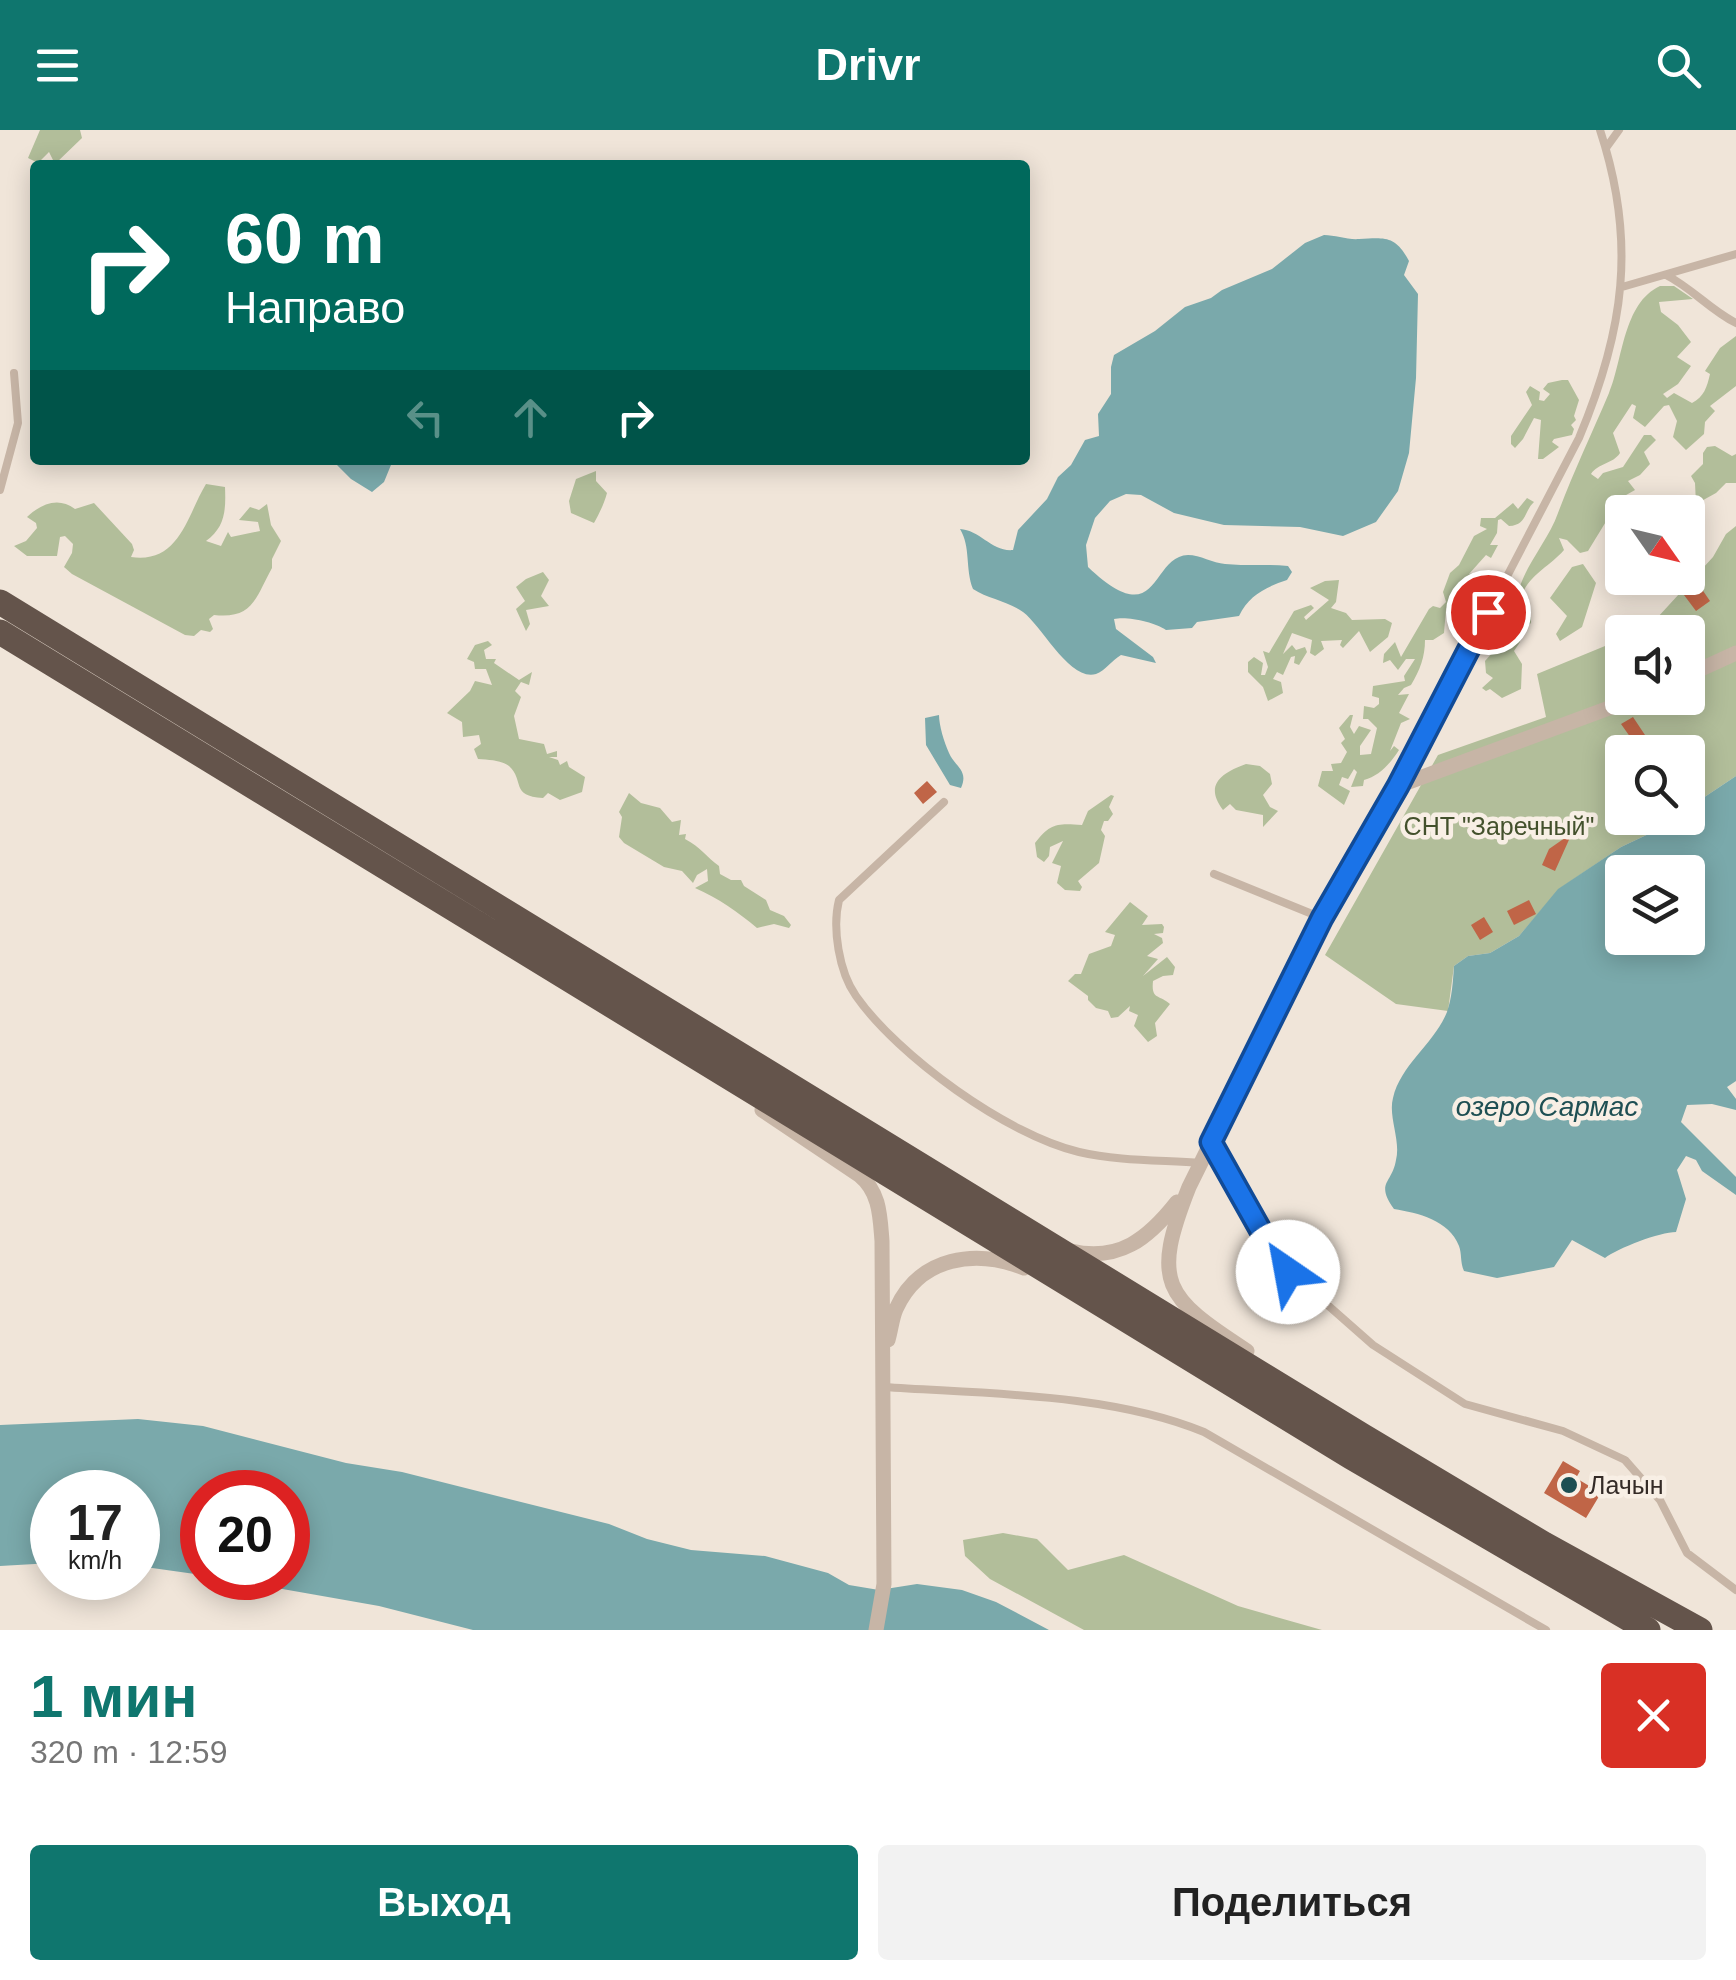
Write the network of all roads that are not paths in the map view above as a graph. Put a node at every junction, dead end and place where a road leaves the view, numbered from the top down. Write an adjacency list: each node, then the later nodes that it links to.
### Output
1 (1600, 130): 3 (lane)
2 (1620, 130): 3 (lane)
3 (1606, 148): 6 (lane)
4 (1736, 254): 5 (lane)
5 (1666, 275): 6 (lane); 7 (lane)
6 (1622, 287): 15 (lane)
7 (1736, 324)
8 (14, 373): 9 (lane)
9 (0, 490)
10 (2, 601): 23 (highway)
11 (0, 632): 19 (highway)
12 (1736, 653): 13 (street)
13 (1705, 667)
14 (1605, 709): 15 (street)
15 (1398, 786): 18 (street)
16 (944, 802): 21 (lane)
17 (1214, 874): 18 (lane)
18 (1322, 918): 20 (street)
19 (620, 1010): 24 (highway); 25 (street)
20 (1211, 1142): 21 (street); 28 (lane)
21 (1201, 1163): 22 (street)
22 (1189, 1187): 23 (street); 27 (street)
23 (1039, 1238): 27 (highway)
24 (1076, 1288): 25 (street); 31 (highway)
25 (882, 1368): 26 (street)
26 (880, 1386): 29 (street); 30 (lane)
27 (1363, 1436): 32 (highway)
28 (1736, 1590)
29 (876, 1630)
30 (1546, 1630)
31 (1648, 1630)
32 (1700, 1630)

